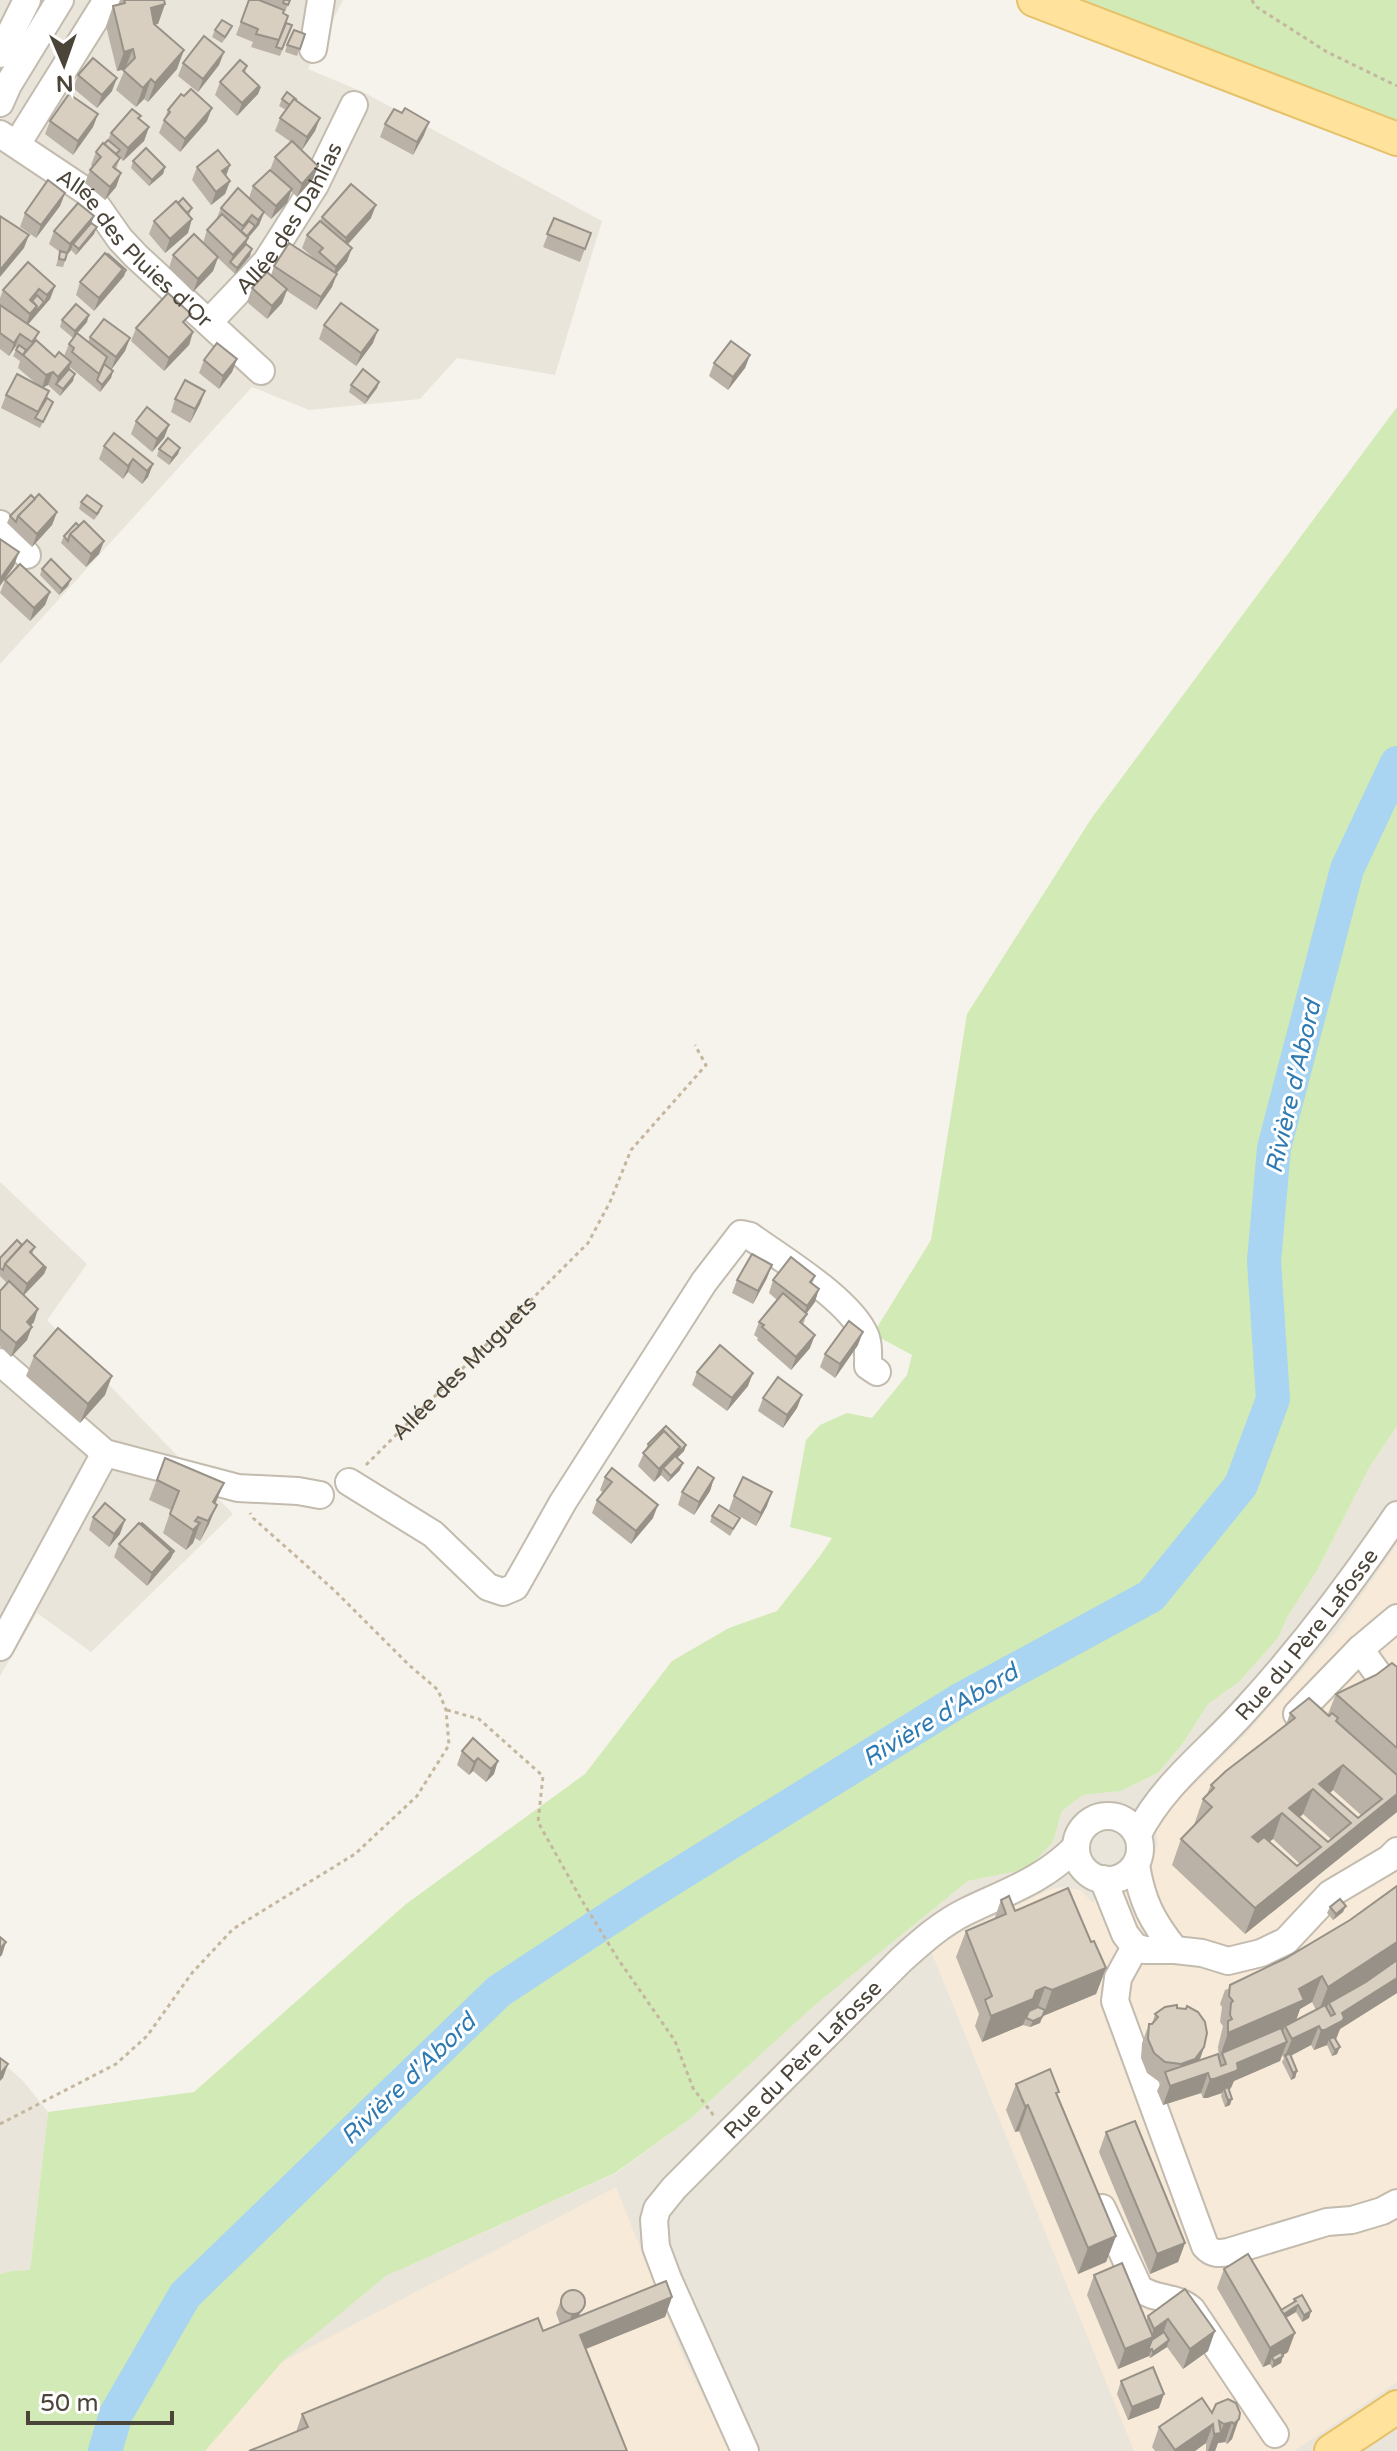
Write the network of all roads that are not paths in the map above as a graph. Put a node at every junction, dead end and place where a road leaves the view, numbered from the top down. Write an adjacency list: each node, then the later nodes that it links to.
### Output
1 (27, 0): 7 (street)
2 (60, 0): 8 (street)
3 (107, 0): 10 (street)
4 (321, 0): 6 (street)
5 (1034, 0): 11 (main road)
6 (313, 49)
7 (0, 54)
8 (0, 103)
9 (354, 105): 12 (street, Allée des Dahlias)
10 (9, 139): 12 (street, Allée des Pluies d'Or)
11 (1397, 139)
12 (209, 322): 13 (street, Allée des Pluies d'Or)
13 (261, 371)
14 (0, 524): 15 (street)
15 (27, 555)
16 (0, 1362): 18 (street)
17 (877, 1372): 19 (street)
18 (105, 1453): 20 (street); 23 (street)
19 (349, 1482)
20 (320, 1495)
21 (1397, 1515): 27 (street, Rue du Père Lafosse)
22 (1397, 1618): 24 (street)
23 (0, 1647)
24 (1360, 1649): 25 (street); 26 (street)
25 (1397, 1694)
26 (1297, 1714)
27 (1174, 1782): 28 (street, Rue du Père Lafosse); 29 (street, Rue du Père Lafosse)
28 (1117, 1816): 29 (street); 30 (street)
29 (1138, 1834): 32 (street)
30 (1076, 1847): 33 (street); 34 (street, Rue du Père Lafosse)
31 (1397, 1851): 36 (street)
32 (1136, 1865): 33 (street); 36 (street)
33 (1095, 1876): 34 (street, Rue du Père Lafosse); 35 (street)
34 (1023, 1886): 41 (street, Rue du Père Lafosse)
35 (1135, 1947): 36 (street); 38 (street)
36 (1175, 1950)
37 (1090, 2180): 40 (street)
38 (1397, 2203)
39 (1397, 2407): 42 (main road)
40 (1275, 2434)
41 (745, 2451)
42 (1331, 2451)

